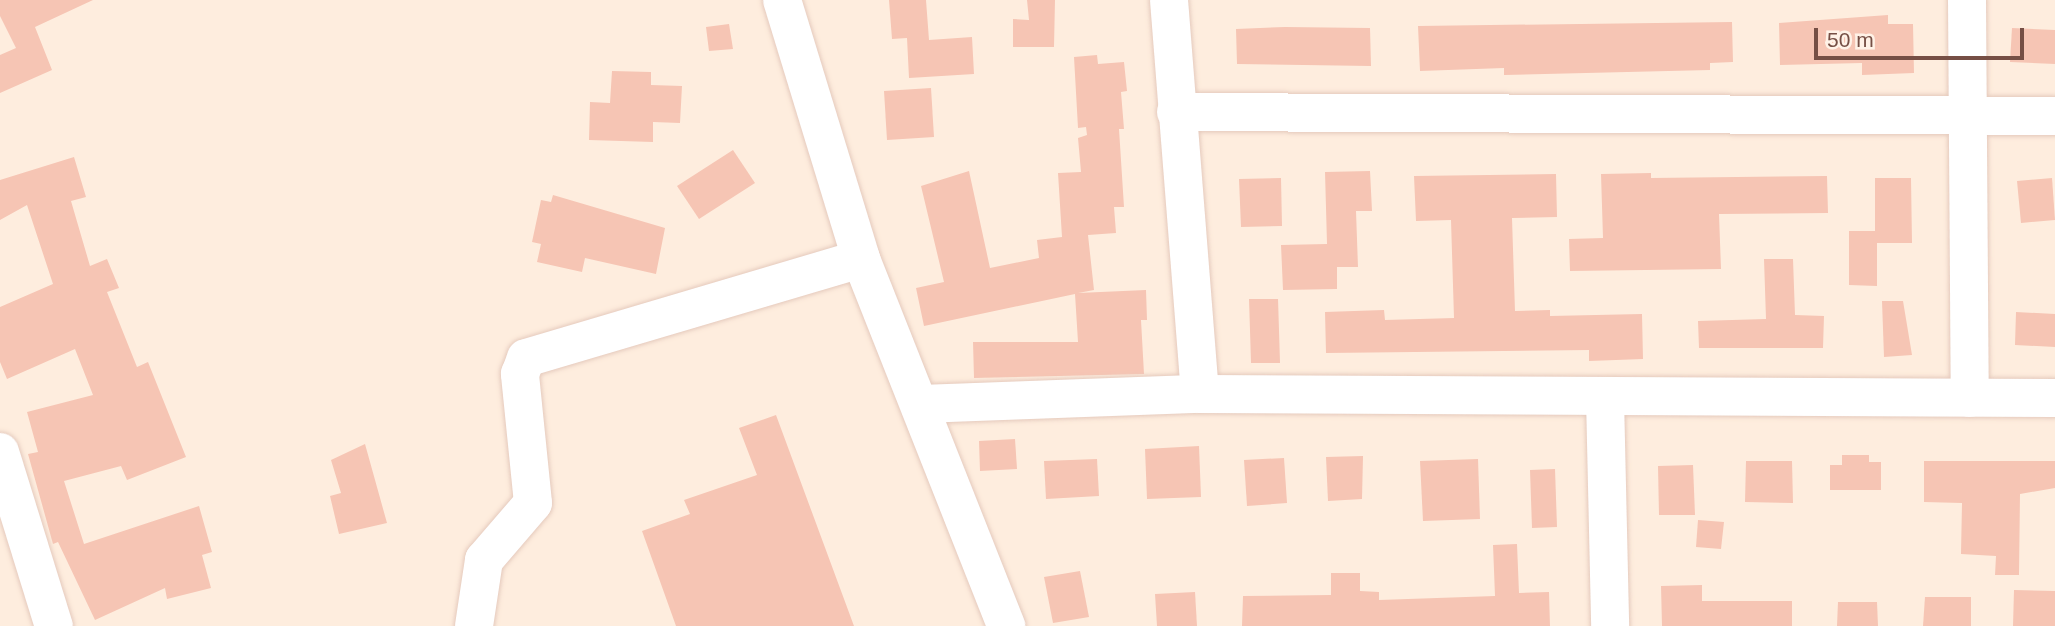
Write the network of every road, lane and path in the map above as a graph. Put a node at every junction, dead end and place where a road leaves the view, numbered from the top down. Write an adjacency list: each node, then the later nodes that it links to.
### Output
1 (782, 0): 7 (street)
2 (1169, 0): 4 (street)
3 (1967, 0): 5 (street)
4 (1176, 112): 5 (street); 8 (street)
5 (1967, 116): 6 (street); 10 (street)
6 (2055, 117)
7 (861, 259): 12 (street); 15 (street)
8 (1200, 394): 9 (street); 12 (street)
9 (1605, 398): 10 (street); 17 (street)
10 (1970, 398): 11 (street)
11 (2055, 398)
12 (922, 404): 16 (street)
13 (0, 452): 14 (street)
14 (54, 626)
15 (474, 626)
16 (1006, 626)
17 (1610, 626)

